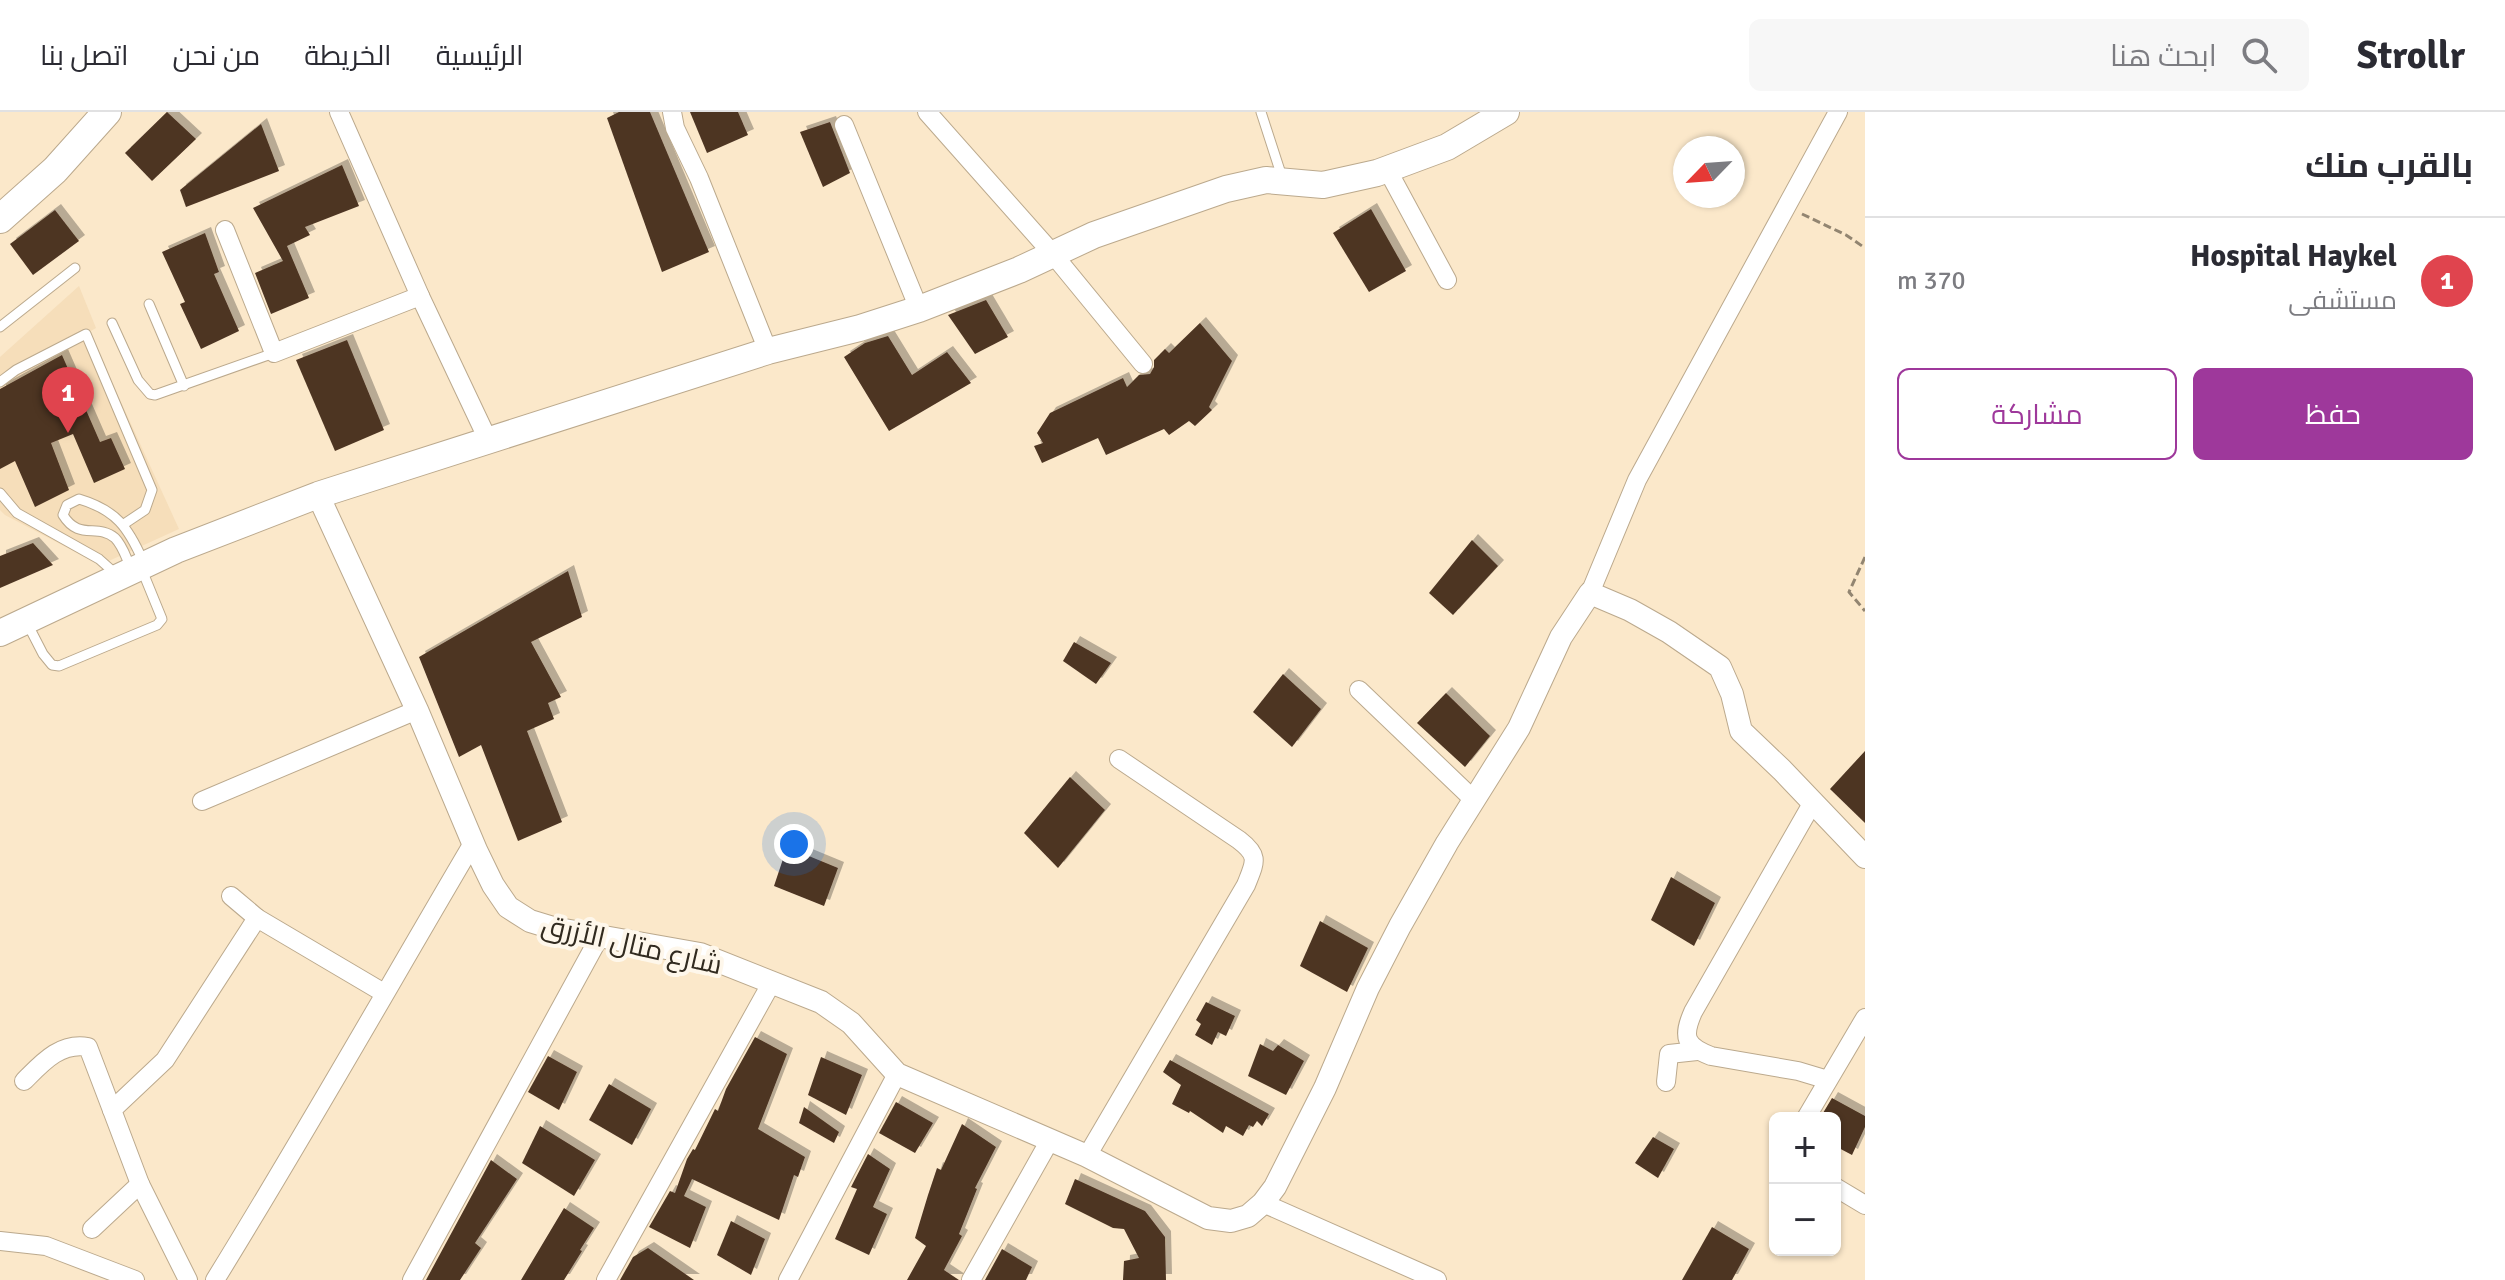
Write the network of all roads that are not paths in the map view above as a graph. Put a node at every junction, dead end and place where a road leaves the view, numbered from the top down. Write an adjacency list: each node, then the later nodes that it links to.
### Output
1 (107, 112): 11 (main road)
2 (339, 112): 16 (street)
3 (672, 112): 21 (street)
4 (927, 112): 13 (street)
5 (1261, 112): 10 (lane)
6 (1506, 112): 9 (main road)
7 (1838, 112): 31 (street)
8 (844, 125): 18 (street)
9 (1387, 169): 10 (main road); 15 (street)
10 (1283, 181): 13 (main road)
11 (0, 219)
12 (225, 230): 22 (street)
13 (1052, 253): 18 (main road); 23 (street)
14 (75, 268): 20 (lane)
15 (1447, 280)
16 (420, 296): 22 (street); 26 (street)
17 (149, 304): 25 (lane)
18 (919, 309): 21 (main road)
19 (112, 323): 25 (lane)
20 (0, 327)
21 (768, 351): 26 (main road)
22 (274, 353): 25 (lane)
23 (1143, 364)
24 (0, 382): 29 (lane)
25 (184, 386)
26 (489, 442): 28 (main road)
27 (0, 493): 30 (lane)
28 (318, 495): 30 (main road); 35 (street, شارع متال الأزرق)
29 (124, 524): 30 (lane); 30 (lane)
30 (134, 570): 32 (main road); 32 (lane)
31 (1590, 593): 38 (street); 39 (street)
32 (26, 621): 33 (main road)
33 (0, 633)
34 (1359, 690): 38 (street)
35 (417, 710): 37 (street); 40 (street, شارع متال الأزرق)
36 (1119, 759): 56 (street)
37 (202, 801)
38 (1475, 801): 59 (street)
39 (1813, 802): 41 (street); 48 (street)
40 (473, 843): 44 (street, شارع متال الأزرق); 46 (street)
41 (1865, 857)
42 (231, 896): 43 (street)
43 (257, 918): 46 (street); 53 (street)
44 (600, 936): 45 (street, شارع متال الأزرق); 66 (street)
45 (772, 982): 49 (street, شارع متال الأزرق); 67 (street)
46 (384, 993): 65 (street)
47 (1865, 1018): 50 (street)
48 (1697, 1051): 50 (street); 52 (street)
49 (897, 1074): 55 (street); 68 (street)
50 (1828, 1080): 54 (street)
51 (24, 1081): 53 (street)
52 (1666, 1082)
53 (112, 1110): 57 (street)
54 (1809, 1112)
55 (1050, 1140): 56 (street); 69 (street)
56 (1087, 1156): 59 (street)
57 (140, 1184): 61 (street); 64 (street)
58 (1841, 1191): 60 (street)
59 (1263, 1203): 70 (street)
60 (1865, 1205)
61 (92, 1229)
62 (0, 1241): 63 (street)
63 (135, 1280)
64 (188, 1280)
65 (215, 1280)
66 (412, 1280)
67 (606, 1280)
68 (788, 1280)
69 (971, 1280)
70 (1437, 1280)

